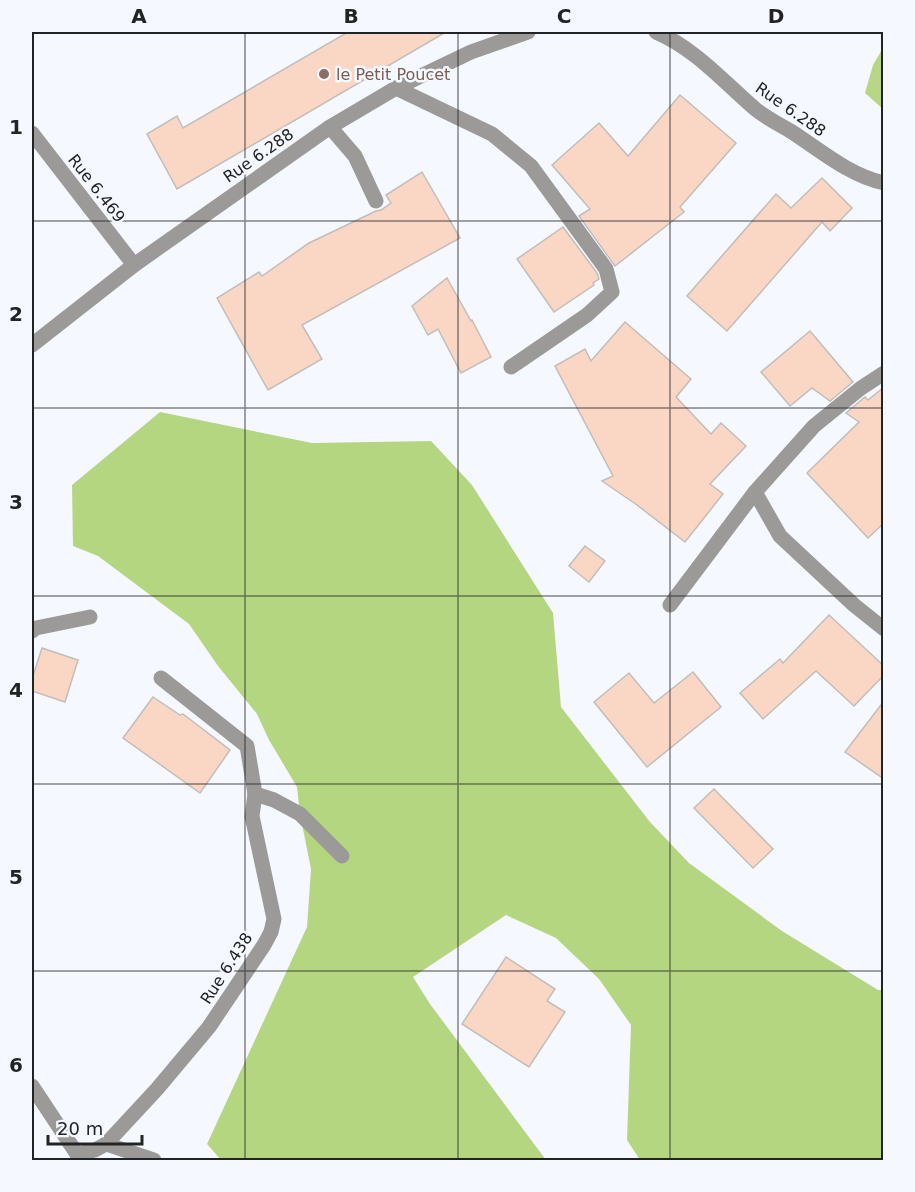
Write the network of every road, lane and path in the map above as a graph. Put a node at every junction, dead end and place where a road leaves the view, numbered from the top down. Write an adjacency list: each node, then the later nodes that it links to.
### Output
1 (528, 32): 3 (street, Rue 6.288)
2 (656, 32): 6 (street, Rue 6.288)
3 (396, 88): 4 (street, Rue 6.288); 10 (street)
4 (330, 127): 7 (street); 8 (street, Rue 6.288)
5 (32, 133): 8 (street, Rue 6.469)
6 (884, 183)
7 (376, 201)
8 (134, 265): 9 (street, Rue 6.288)
9 (32, 345)
10 (511, 367)
11 (884, 373): 12 (street)
12 (755, 492): 13 (street); 15 (street)
13 (670, 605)
14 (90, 617): 16 (street)
15 (884, 629)
16 (32, 631)
17 (161, 678): 18 (street, Rue 6.438)
18 (255, 794): 19 (street); 21 (street, Rue 6.438)
19 (342, 856)
20 (32, 1086): 22 (street)
21 (106, 1144): 22 (street, Rue 6.438); 23 (street)
22 (77, 1157)
23 (154, 1161)

